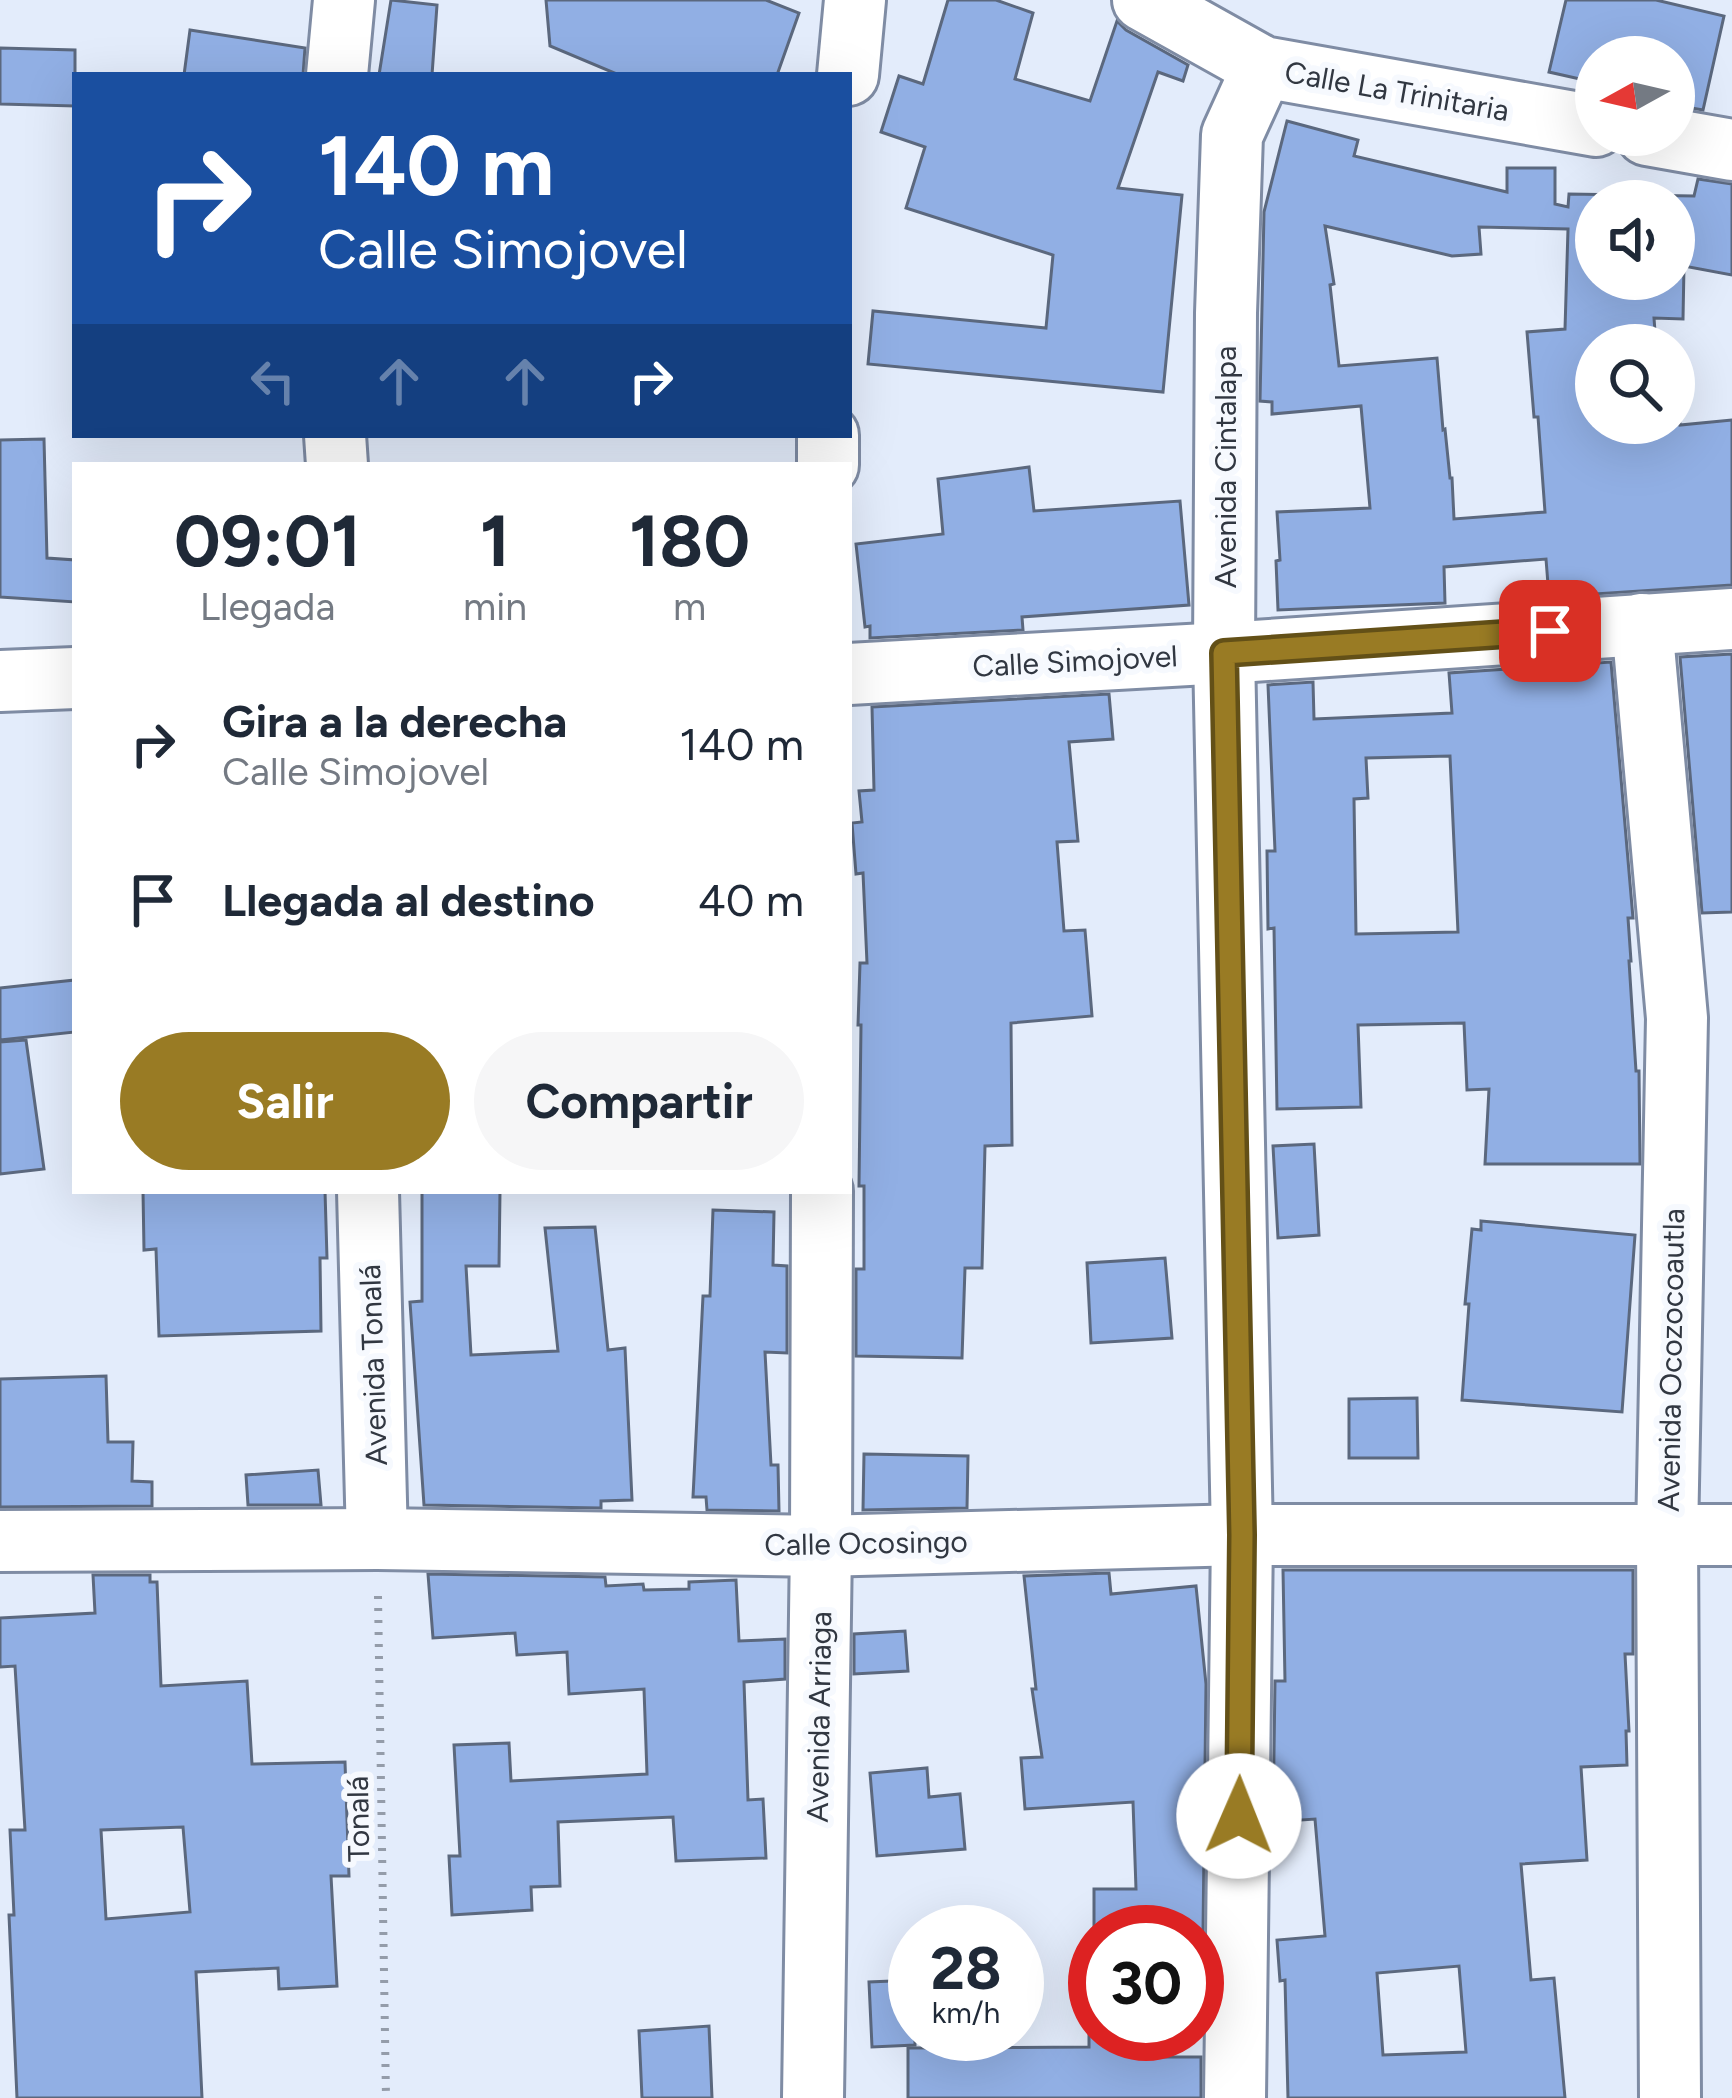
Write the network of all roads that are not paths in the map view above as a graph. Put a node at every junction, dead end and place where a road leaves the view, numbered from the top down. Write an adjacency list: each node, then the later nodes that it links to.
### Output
1 (344, 0): 5 (street)
2 (855, 0): 6 (street)
3 (1143, 0): 4 (street, Calle La Trinitaria)
4 (1263, 67): 7 (street, Calle La Trinitaria); 12 (street, Avenida Cintalapa)
5 (337, 72)
6 (848, 72)
7 (1575, 122)
8 (1695, 143): 9 (street)
9 (1732, 150)
10 (1732, 619): 11 (street, Calle Simojovel)
11 (1642, 624): 12 (street, Calle Simojovel); 20 (street, Avenida Ocozocoautla)
12 (1224, 653): 13 (street, Calle Simojovel); 18 (street, Avenida Cintalapa)
13 (852, 674)
14 (72, 678): 15 (street)
15 (0, 681)
16 (368, 1194): 21 (street, Avenida Tonalá)
17 (822, 1194): 23 (street, Avenida Arriaga)
18 (1242, 1535): 20 (street, Calle Ocosingo); 23 (street, Calle Ocosingo); 25 (street, Avenida Cintalapa)
19 (1732, 1535): 20 (street, Calle Ocosingo)
20 (1667, 1537): 26 (street, Avenida Ocozocoautla)
21 (377, 1539): 22 (street, Calle Ocosingo); 23 (street, Calle Ocosingo)
22 (0, 1541)
23 (821, 1546): 24 (street, Avenida Arriaga)
24 (813, 2098)
25 (1235, 2098)
26 (1670, 2098)

